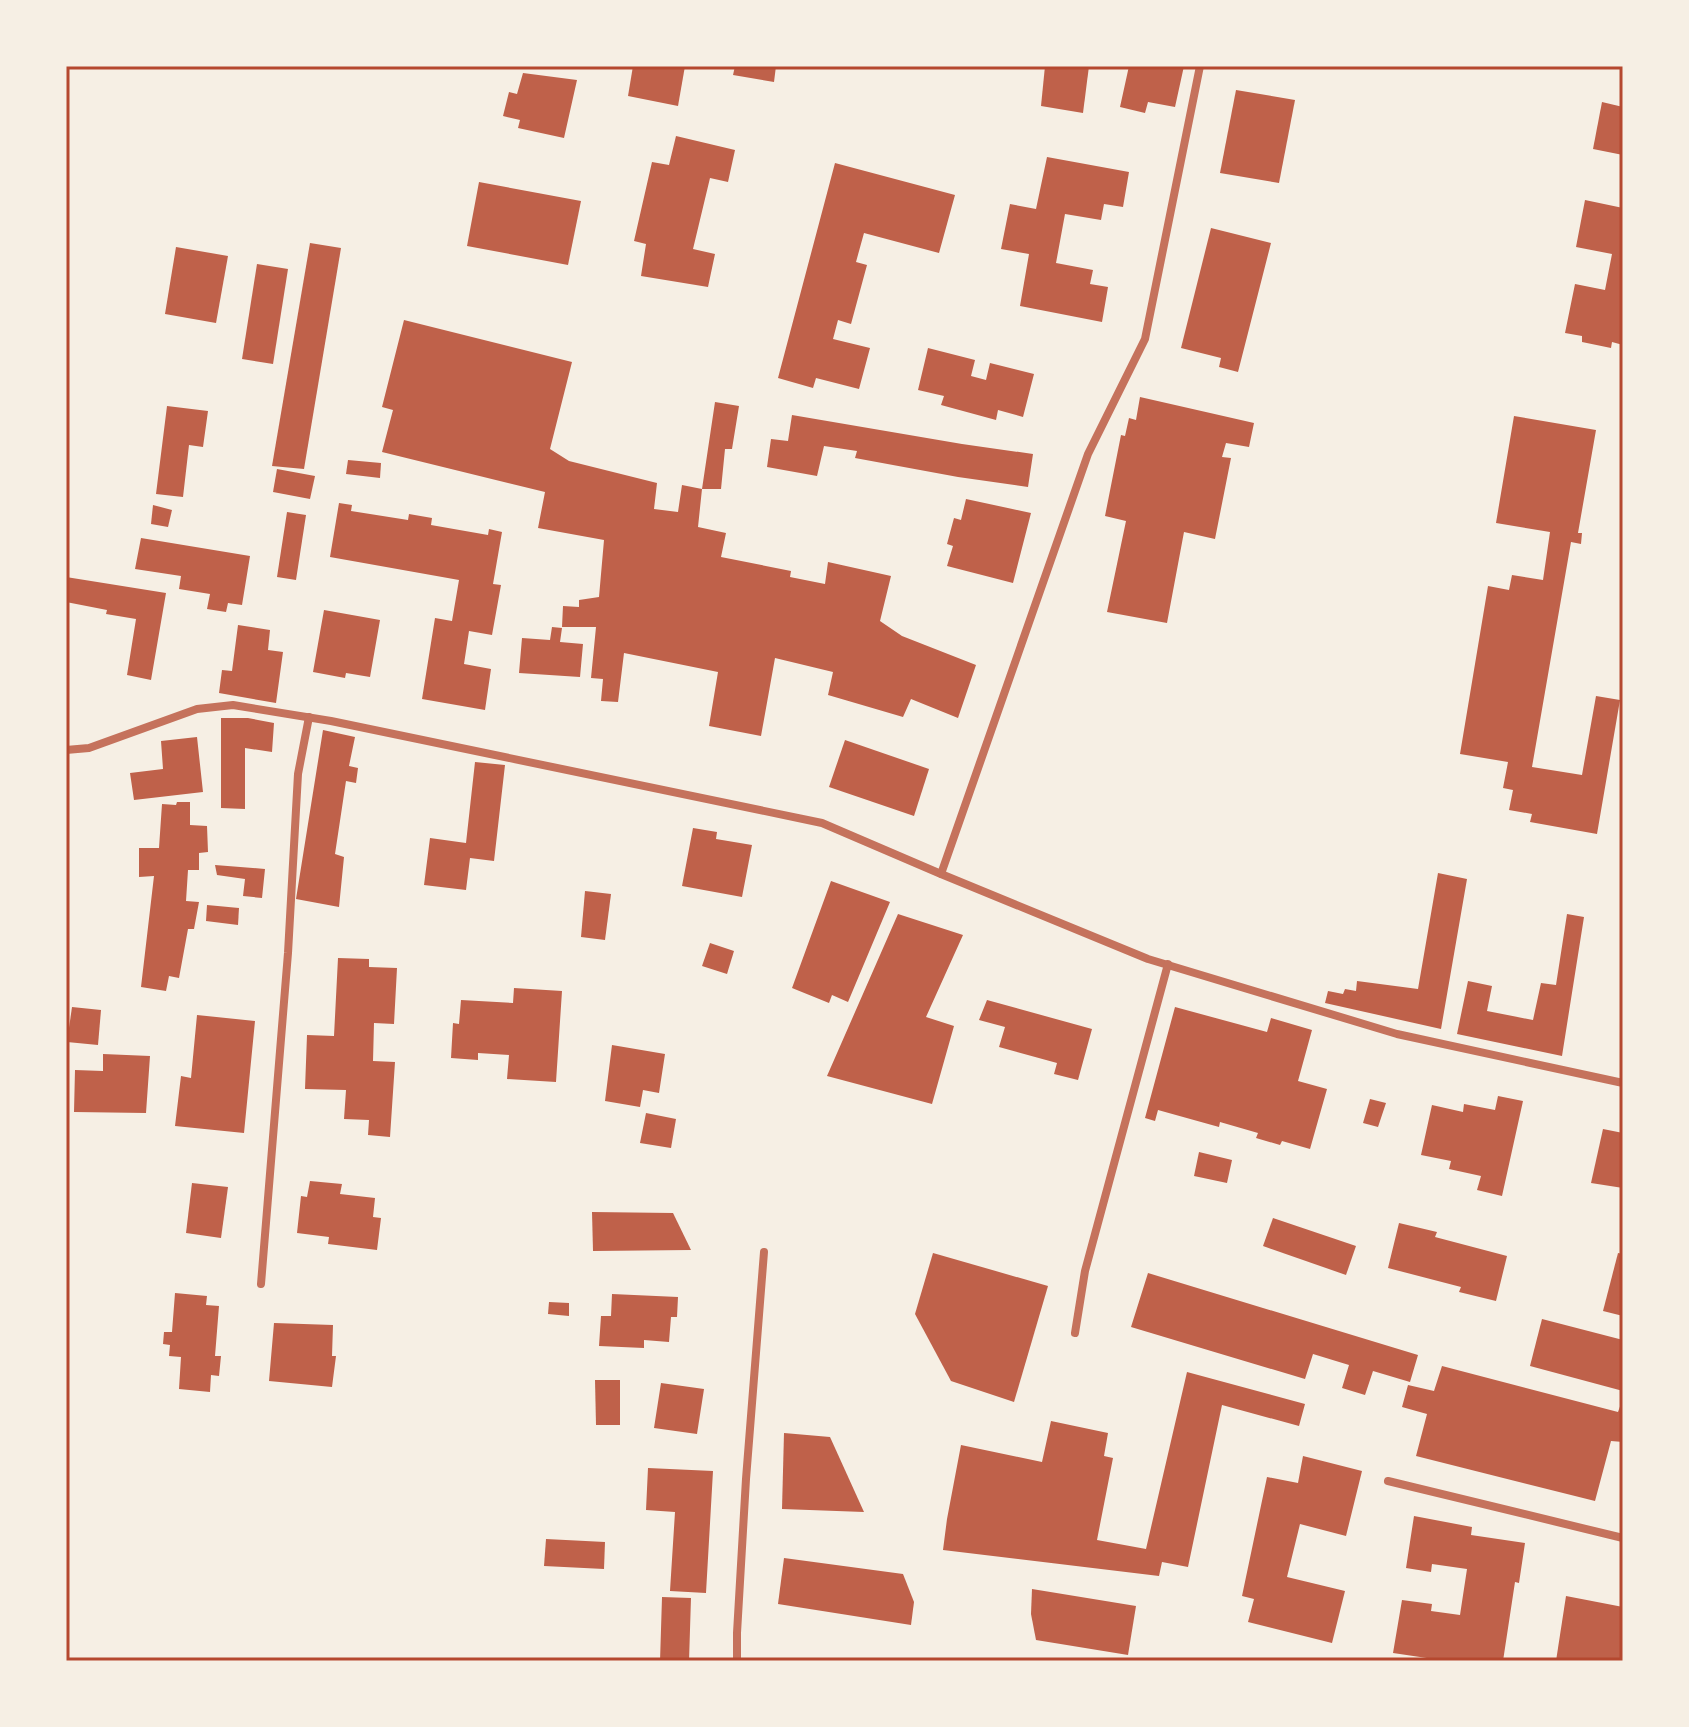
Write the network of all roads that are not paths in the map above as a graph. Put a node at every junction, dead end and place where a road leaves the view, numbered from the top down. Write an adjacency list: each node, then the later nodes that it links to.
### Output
1 (1200, 66): 4 (street)
2 (309, 717): 3 (street); 4 (street); 8 (street)
3 (66, 750)
4 (941, 874): 5 (street)
5 (1168, 964): 6 (street); 9 (street)
6 (1623, 1083)
7 (764, 1252): 12 (street)
8 (261, 1284)
9 (1075, 1333)
10 (1388, 1481): 11 (street)
11 (1623, 1538)
12 (737, 1661)

